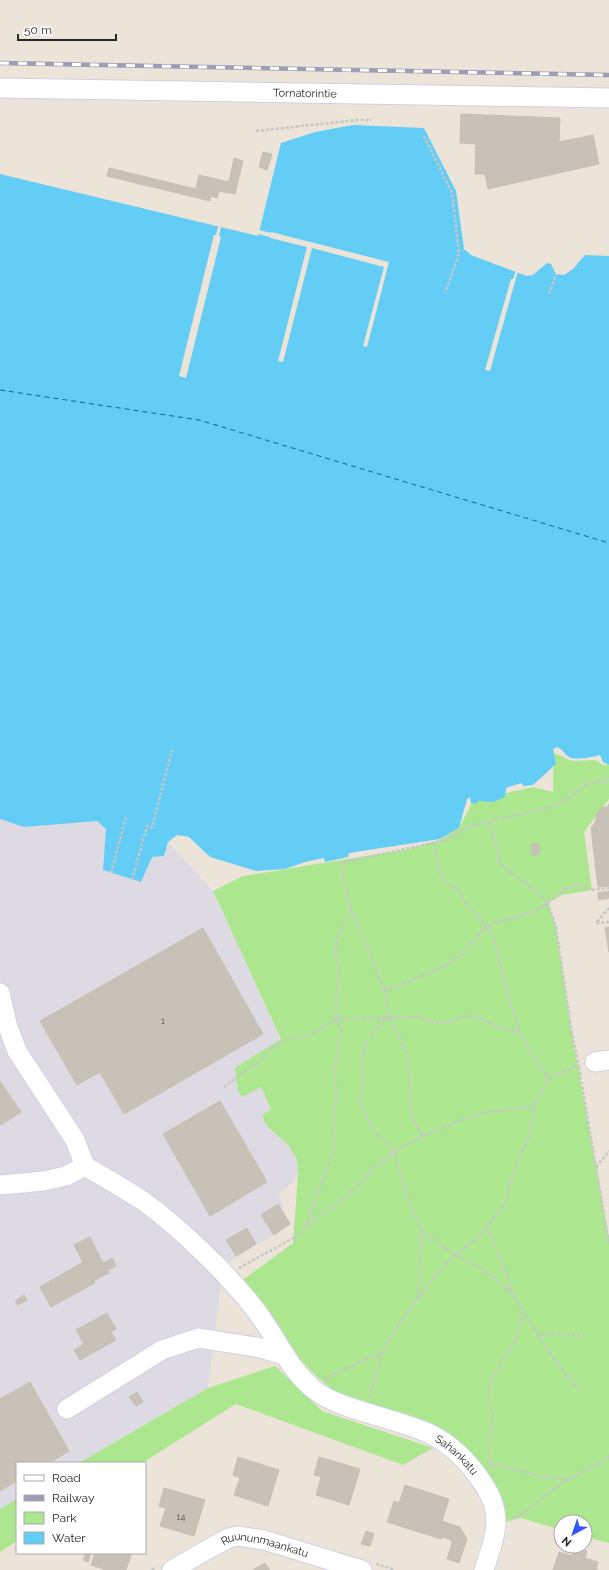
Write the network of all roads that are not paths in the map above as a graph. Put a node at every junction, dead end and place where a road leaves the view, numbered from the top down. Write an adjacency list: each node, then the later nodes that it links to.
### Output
1 (0, 88): 2 (street, Tornatorintie)
2 (609, 98)
3 (0, 993): 4 (street)
4 (85, 1166): 5 (street); 6 (street, Sahankatu)
5 (0, 1185)
6 (284, 1355): 7 (street); 10 (street, Sahankatu)
7 (67, 1409)
8 (172, 1570): 9 (street, Ruununmaankatu)
9 (362, 1570)
10 (484, 1570)

